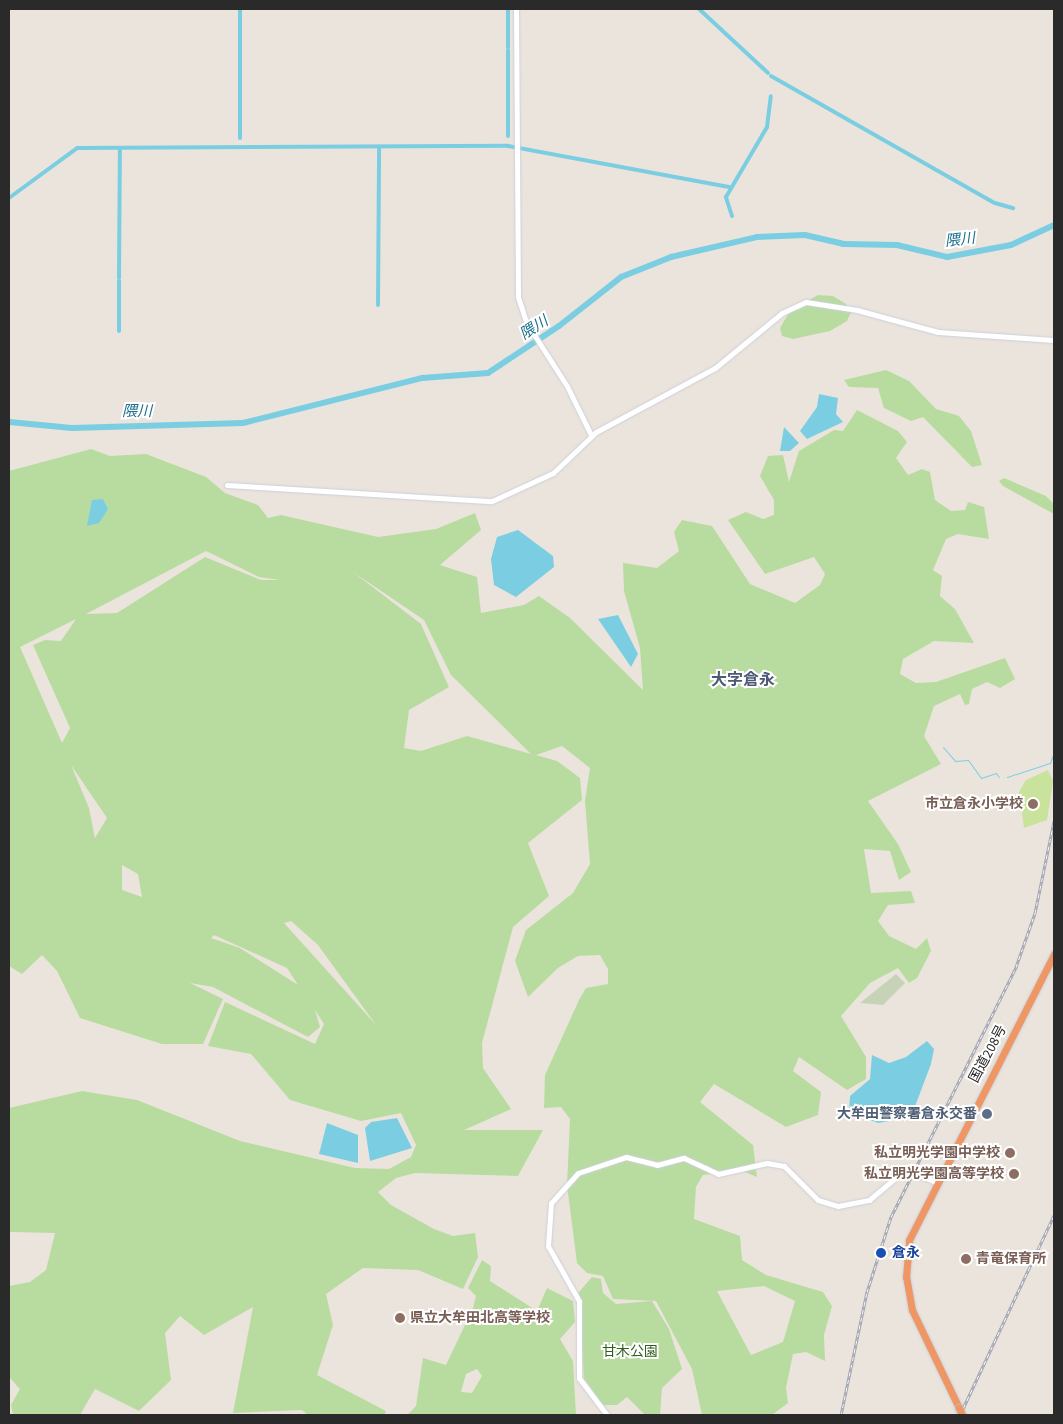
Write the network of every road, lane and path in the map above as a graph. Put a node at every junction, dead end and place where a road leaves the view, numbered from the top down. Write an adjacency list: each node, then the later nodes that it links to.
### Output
1 (516, 9): 3 (street)
2 (1054, 340): 3 (street)
3 (591, 435): 4 (street)
4 (227, 484)
5 (1054, 954): 6 (highway, 国道208号)
6 (935, 1182): 7 (highway, 国道208号); 8 (street)
7 (960, 1412)
8 (608, 1415)

